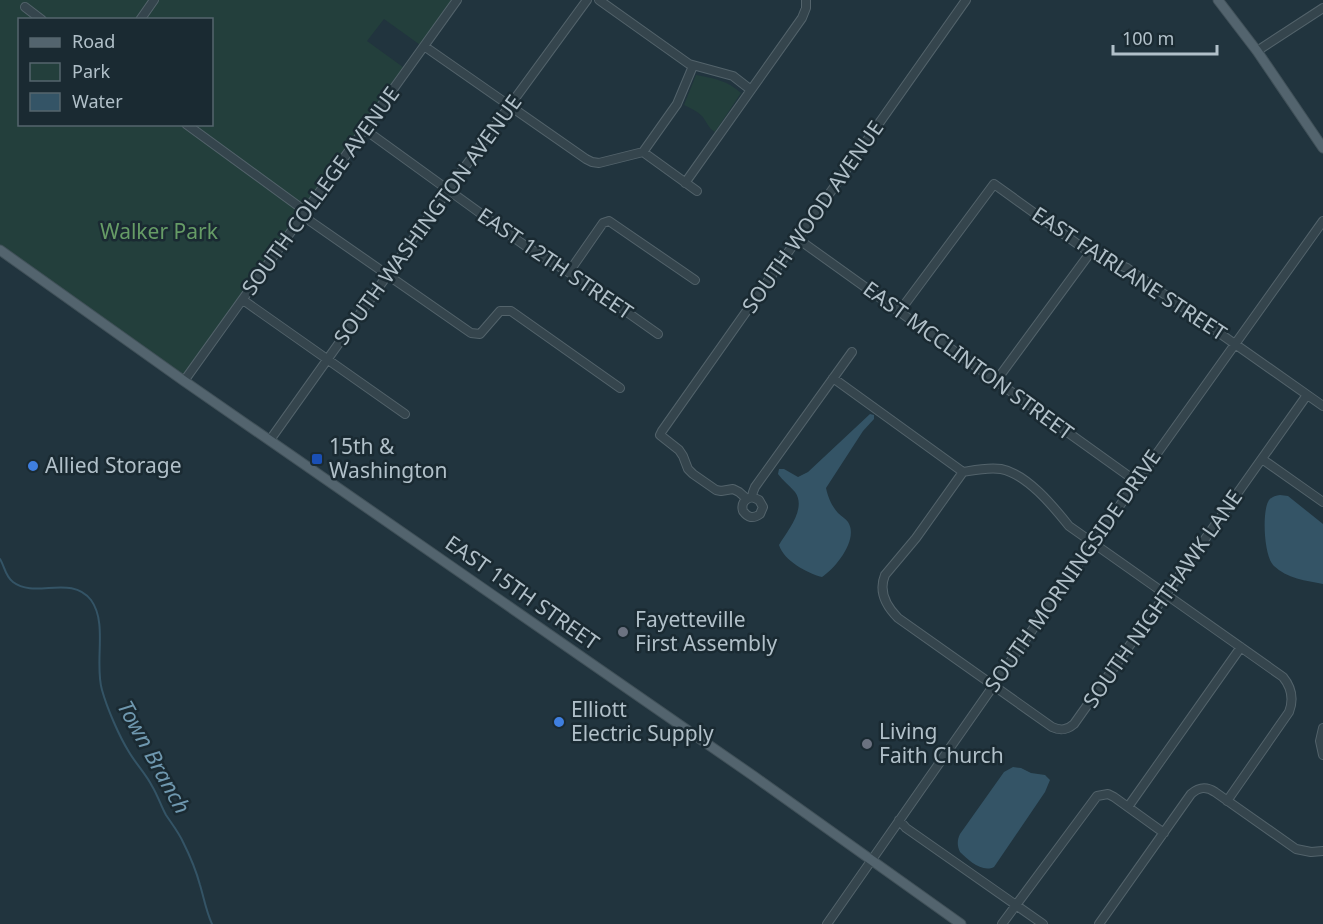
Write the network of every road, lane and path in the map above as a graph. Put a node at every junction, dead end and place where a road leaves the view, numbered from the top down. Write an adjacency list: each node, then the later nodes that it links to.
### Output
1 (154, 0): 11 (street)
2 (457, 0): 12 (street, SOUTH COLLEGE AVENUE)
3 (587, 0): 16 (street, SOUTH WASHINGTON AVENUE)
4 (599, 0): 14 (street)
5 (806, 0): 15 (street)
6 (966, 0): 27 (street, SOUTH WOOD AVENUE)
7 (1218, 0): 13 (main road)
8 (25, 7): 10 (street)
9 (1323, 8): 13 (street)
10 (39, 18)
11 (141, 18)
12 (424, 46): 16 (street); 18 (street, SOUTH COLLEGE AVENUE)
13 (1257, 51): 19 (main road)
14 (693, 66): 15 (street); 21 (street)
15 (752, 90): 22 (street)
16 (509, 106): 21 (street); 23 (street, SOUTH WASHINGTON AVENUE)
17 (189, 126): 25 (street)
18 (364, 129): 23 (street, EAST 12TH STREET); 25 (street, SOUTH COLLEGE AVENUE)
19 (1319, 135): 20 (main road)
20 (1323, 148)
21 (643, 152): 22 (street)
22 (686, 183): 24 (street)
23 (448, 190): 30 (street, EAST 12TH STREET); 31 (street, SOUTH WASHINGTON AVENUE)
24 (697, 191)
25 (304, 213): 31 (street); 33 (street, SOUTH COLLEGE AVENUE)
26 (1323, 221): 36 (street, SOUTH MORNINGSIDE DRIVE)
27 (798, 239): 34 (street, EAST MCCLINTON STREET); 39 (street, SOUTH WOOD AVENUE)
28 (0, 250): 40 (main road, EAST 15TH STREET)
29 (1090, 253): 34 (street, EAST FAIRLANE STREET); 36 (street, EAST FAIRLANE STREET); 41 (street)
30 (569, 272): 32 (street); 35 (street, EAST 12TH STREET)
31 (387, 275): 38 (street, SOUTH WASHINGTON AVENUE); 42 (street)
32 (695, 280)
33 (243, 300): 38 (street); 40 (street, SOUTH COLLEGE AVENUE)
34 (900, 312): 41 (street, EAST MCCLINTON STREET)
35 (658, 334)
36 (1235, 343): 43 (street, EAST FAIRLANE STREET); 49 (street, SOUTH MORNINGSIDE DRIVE)
37 (852, 352): 39 (street)
38 (327, 360): 45 (street); 46 (street, SOUTH WASHINGTON AVENUE)
39 (833, 378): 48 (street)
40 (184, 381): 46 (main road, EAST 15TH STREET)
41 (996, 381): 49 (street, EAST MCCLINTON STREET)
42 (620, 388)
43 (1307, 395): 44 (street, EAST FAIRLANE STREET); 47 (street, SOUTH NIGHTHAWK LANE)
44 (1323, 406)
45 (405, 414)
46 (270, 441): 62 (main road, EAST 15TH STREET)
47 (1262, 459): 50 (street); 52 (street, SOUTH NIGHTHAWK LANE)
48 (963, 472): 51 (street); 54 (street)
49 (1137, 482): 51 (street, SOUTH MORNINGSIDE DRIVE)
50 (1323, 502)
51 (1093, 543): 52 (street); 54 (street, SOUTH MORNINGSIDE DRIVE)
52 (1166, 594): 53 (street); 54 (street, SOUTH NIGHTHAWK LANE)
53 (1241, 647): 57 (street); 58 (street)
54 (992, 685): 59 (street, SOUTH MORNINGSIDE DRIVE)
55 (1323, 728): 56 (street)
56 (1323, 755)
57 (1227, 801): 60 (street); 61 (street)
58 (1128, 807): 60 (street); 63 (street)
59 (898, 820): 62 (street, SOUTH MORNINGSIDE DRIVE); 63 (street)
60 (1164, 833): 68 (street)
61 (1323, 851)
62 (872, 859): 64 (street, SOUTH MORNINGSIDE DRIVE); 65 (main road, EAST 15TH STREET)
63 (1016, 905): 66 (street); 67 (street)
64 (827, 924)
65 (961, 924)
66 (1002, 924)
67 (1043, 924)
68 (1099, 924)

